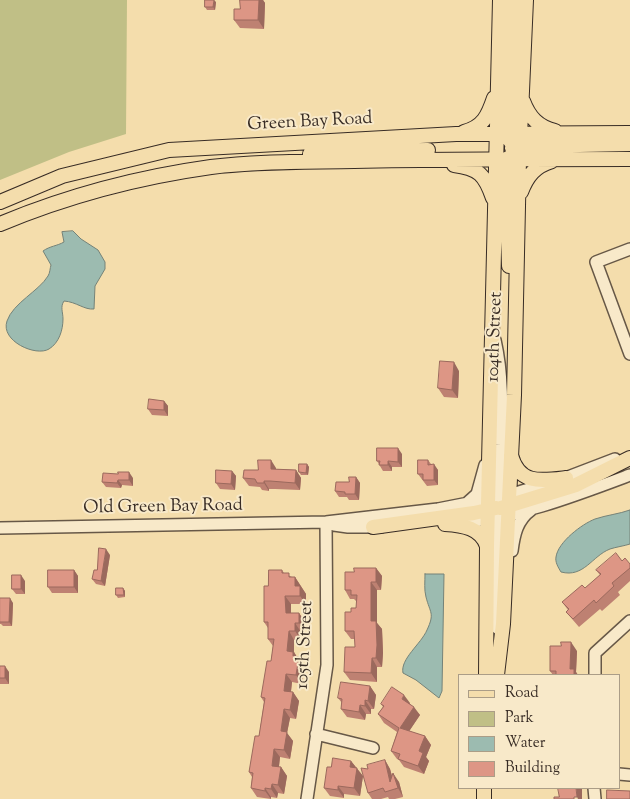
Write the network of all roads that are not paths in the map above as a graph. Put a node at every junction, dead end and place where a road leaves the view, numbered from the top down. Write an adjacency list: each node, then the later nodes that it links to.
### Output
1 (500, 0): 4 (main road, 104th Street)
2 (512, 0): 10 (main road)
3 (526, 0): 5 (main road, 104th Street)
4 (497, 87): 8 (main road); 10 (main road, 104th Street)
5 (522, 98): 6 (main road); 10 (main road, 104th Street)
6 (565, 133): 7 (main road, Green Bay Road); 10 (main road, Green Bay Road)
7 (630, 133)
8 (456, 134): 10 (main road, Green Bay Road); 16 (main road, Green Bay Road)
9 (630, 144): 10 (main road)
10 (508, 147): 12 (main road, Green Bay Road); 13 (main road, Green Bay Road); 14 (main road); 15 (main road, 104th Street); 17 (main road, 104th Street); 20 (main road)
11 (630, 158): 12 (main road, Green Bay Road)
12 (558, 159): 15 (main road)
13 (424, 160): 14 (main road, Green Bay Road); 17 (main road)
14 (260, 163): 18 (main road, Green Bay Road)
15 (518, 200): 20 (main road, 104th Street)
16 (0, 202)
17 (495, 204): 21 (main road, 104th Street)
18 (0, 224)
19 (630, 249): 22 (street)
20 (516, 316): 24 (main road, 104th Street)
21 (493, 331): 23 (main road, 104th Street); 30 (street)
22 (630, 354)
23 (490, 446): 29 (street); 30 (main road, 104th Street)
24 (511, 452): 28 (main road); 30 (main road, 104th Street)
25 (630, 454): 28 (street, Old Green Bay Road)
26 (630, 458): 30 (main road)
27 (630, 475): 31 (street, Old Green Bay Road)
28 (566, 478): 30 (street, Old Green Bay Road)
29 (463, 505): 30 (street, Old Green Bay Road); 32 (street, Old Green Bay Road)
30 (498, 508): 31 (street, Old Green Bay Road); 33 (street, Old Green Bay Road); 34 (main road); 36 (main road, 104th Street); 37 (main road, 104th Street); 39 (street)
31 (534, 508): 37 (street)
32 (326, 522): 34 (street, Old Green Bay Road); 35 (street, Old Green Bay Road); 43 (street, 105th Street)
33 (445, 524): 34 (street, Old Green Bay Road); 36 (main road)
34 (373, 527)
35 (0, 528)
36 (487, 546): 40 (main road, 104th Street)
37 (505, 592): 39 (main road, 104th Street)
38 (630, 621): 42 (street)
39 (499, 660): 41 (main road, 104th Street)
40 (486, 674)
41 (497, 674)
42 (595, 674)
43 (316, 734): 44 (street); 45 (street, 105th Street)
44 (373, 748)
45 (307, 799)

